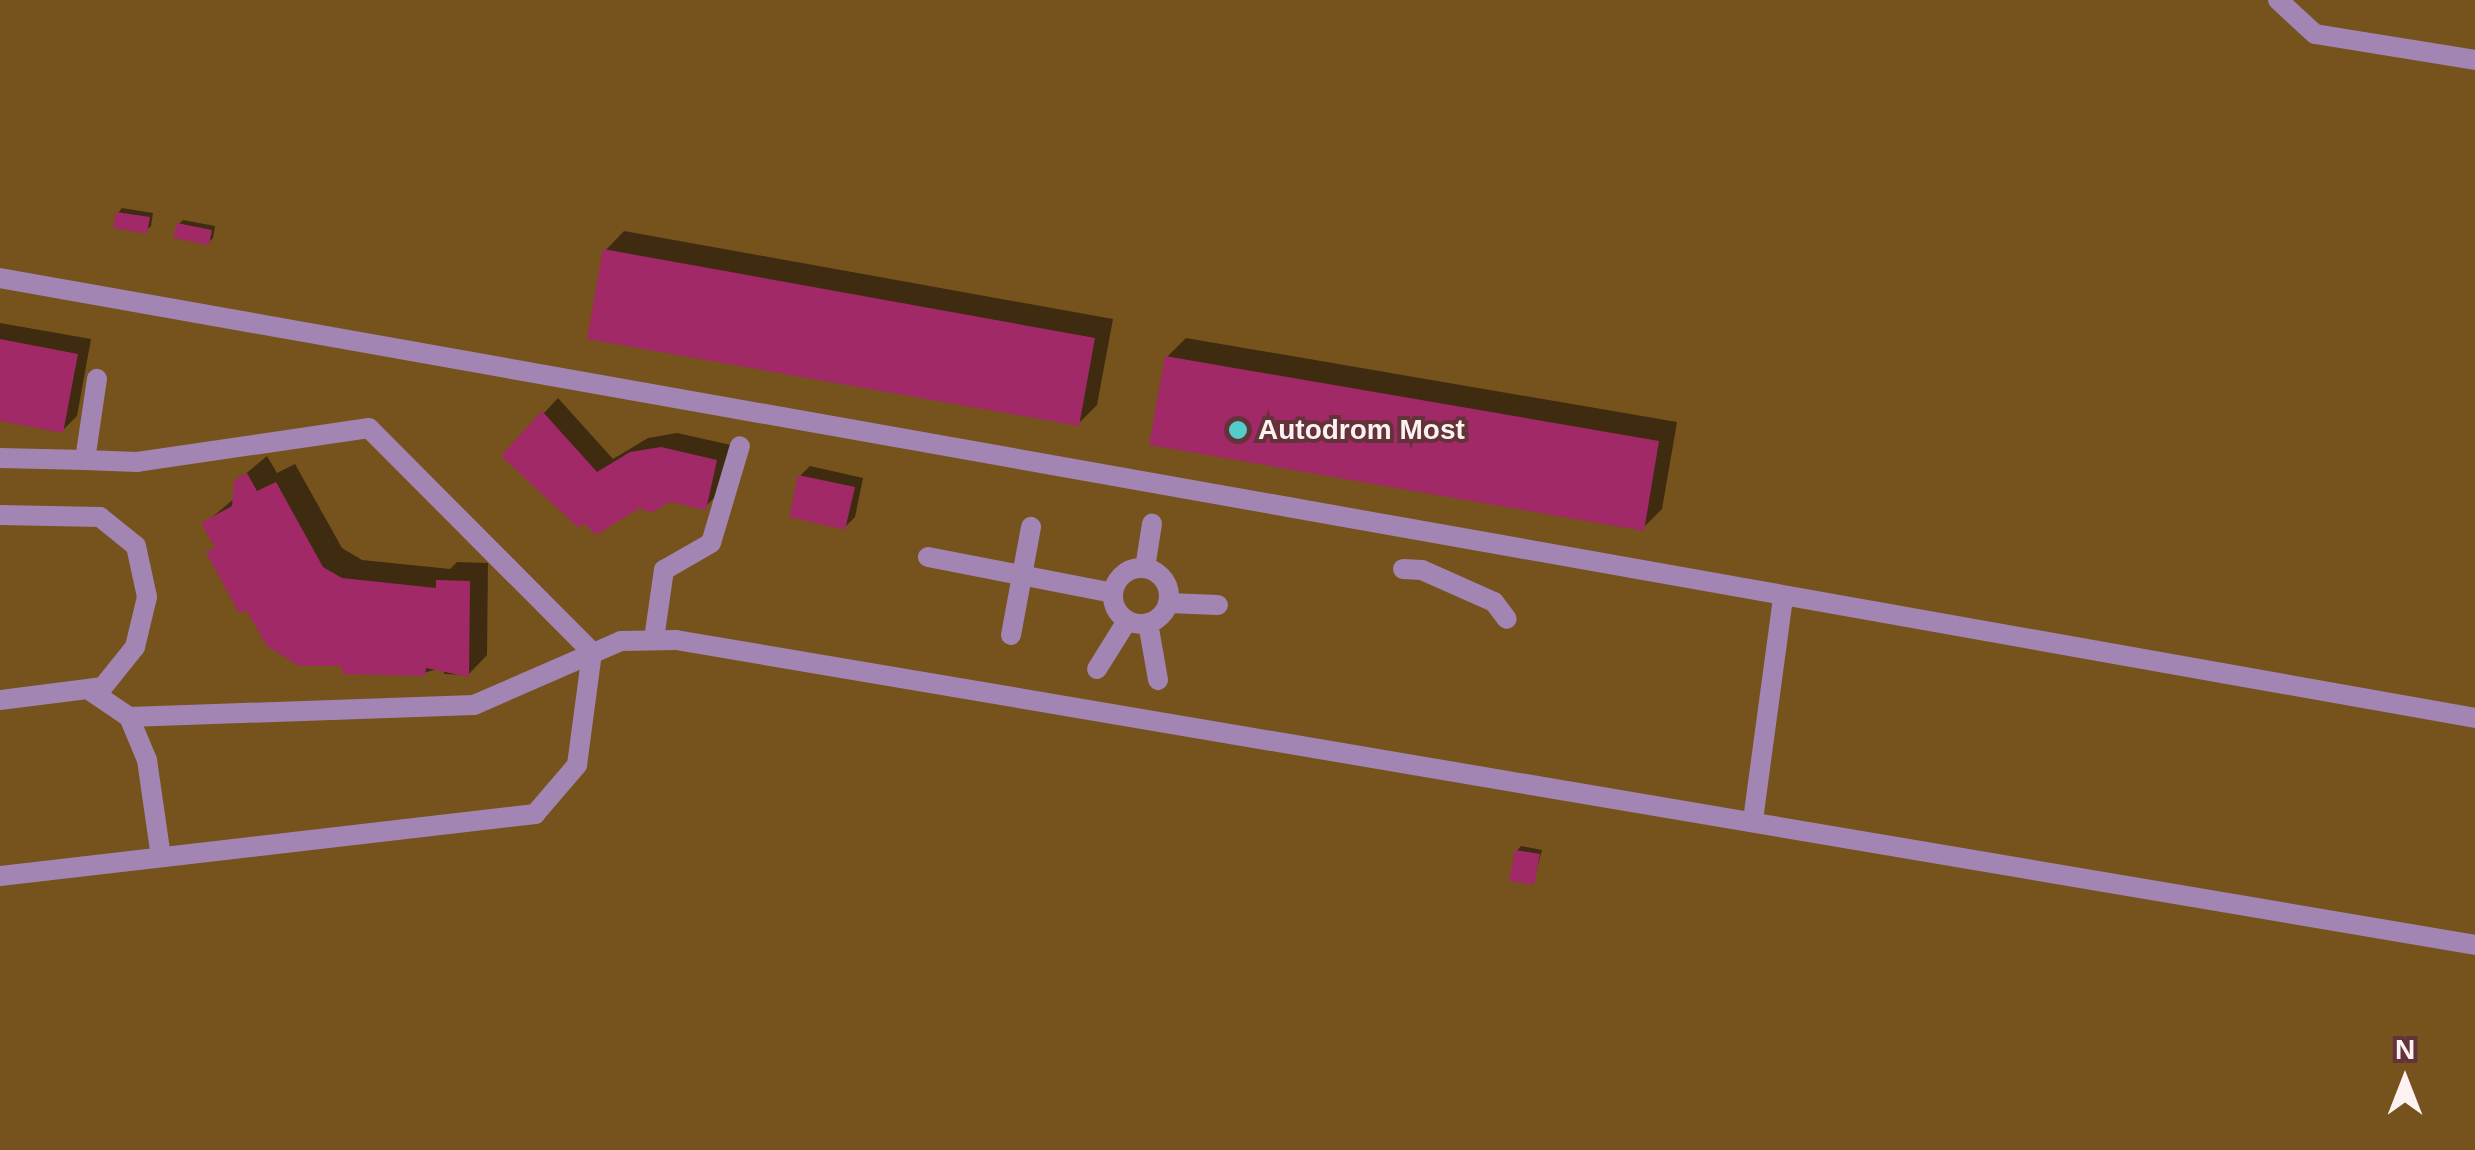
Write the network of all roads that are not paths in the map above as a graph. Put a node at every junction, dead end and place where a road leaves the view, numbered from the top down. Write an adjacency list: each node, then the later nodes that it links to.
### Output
1 (2278, 0): 2 (street)
2 (2475, 60)
3 (0, 278): 16 (street)
4 (97, 379): 7 (street)
5 (740, 446): 22 (street)
6 (0, 458): 7 (street)
7 (85, 460): 23 (street)
8 (0, 515): 26 (street)
9 (1152, 524): 12 (street)
10 (1030, 526): 14 (street)
11 (928, 557): 14 (street)
12 (1145, 568): 15 (street); 17 (street)
13 (1403, 569): 19 (street)
14 (1021, 576): 15 (street); 21 (street)
15 (1112, 593): 20 (street)
16 (1783, 598): 29 (street); 30 (street)
17 (1168, 603): 18 (street); 20 (street)
18 (1218, 605)
19 (1507, 619)
20 (1137, 622): 24 (street); 25 (street)
21 (1011, 635)
22 (654, 639): 23 (street); 30 (street)
23 (592, 652): 28 (street); 31 (street)
24 (1098, 669)
25 (1158, 680)
26 (92, 692): 27 (street); 28 (street)
27 (0, 700)
28 (129, 717): 31 (street)
29 (2475, 718)
30 (1753, 820): 33 (street)
31 (160, 858): 32 (street)
32 (0, 876)
33 (2475, 945)

